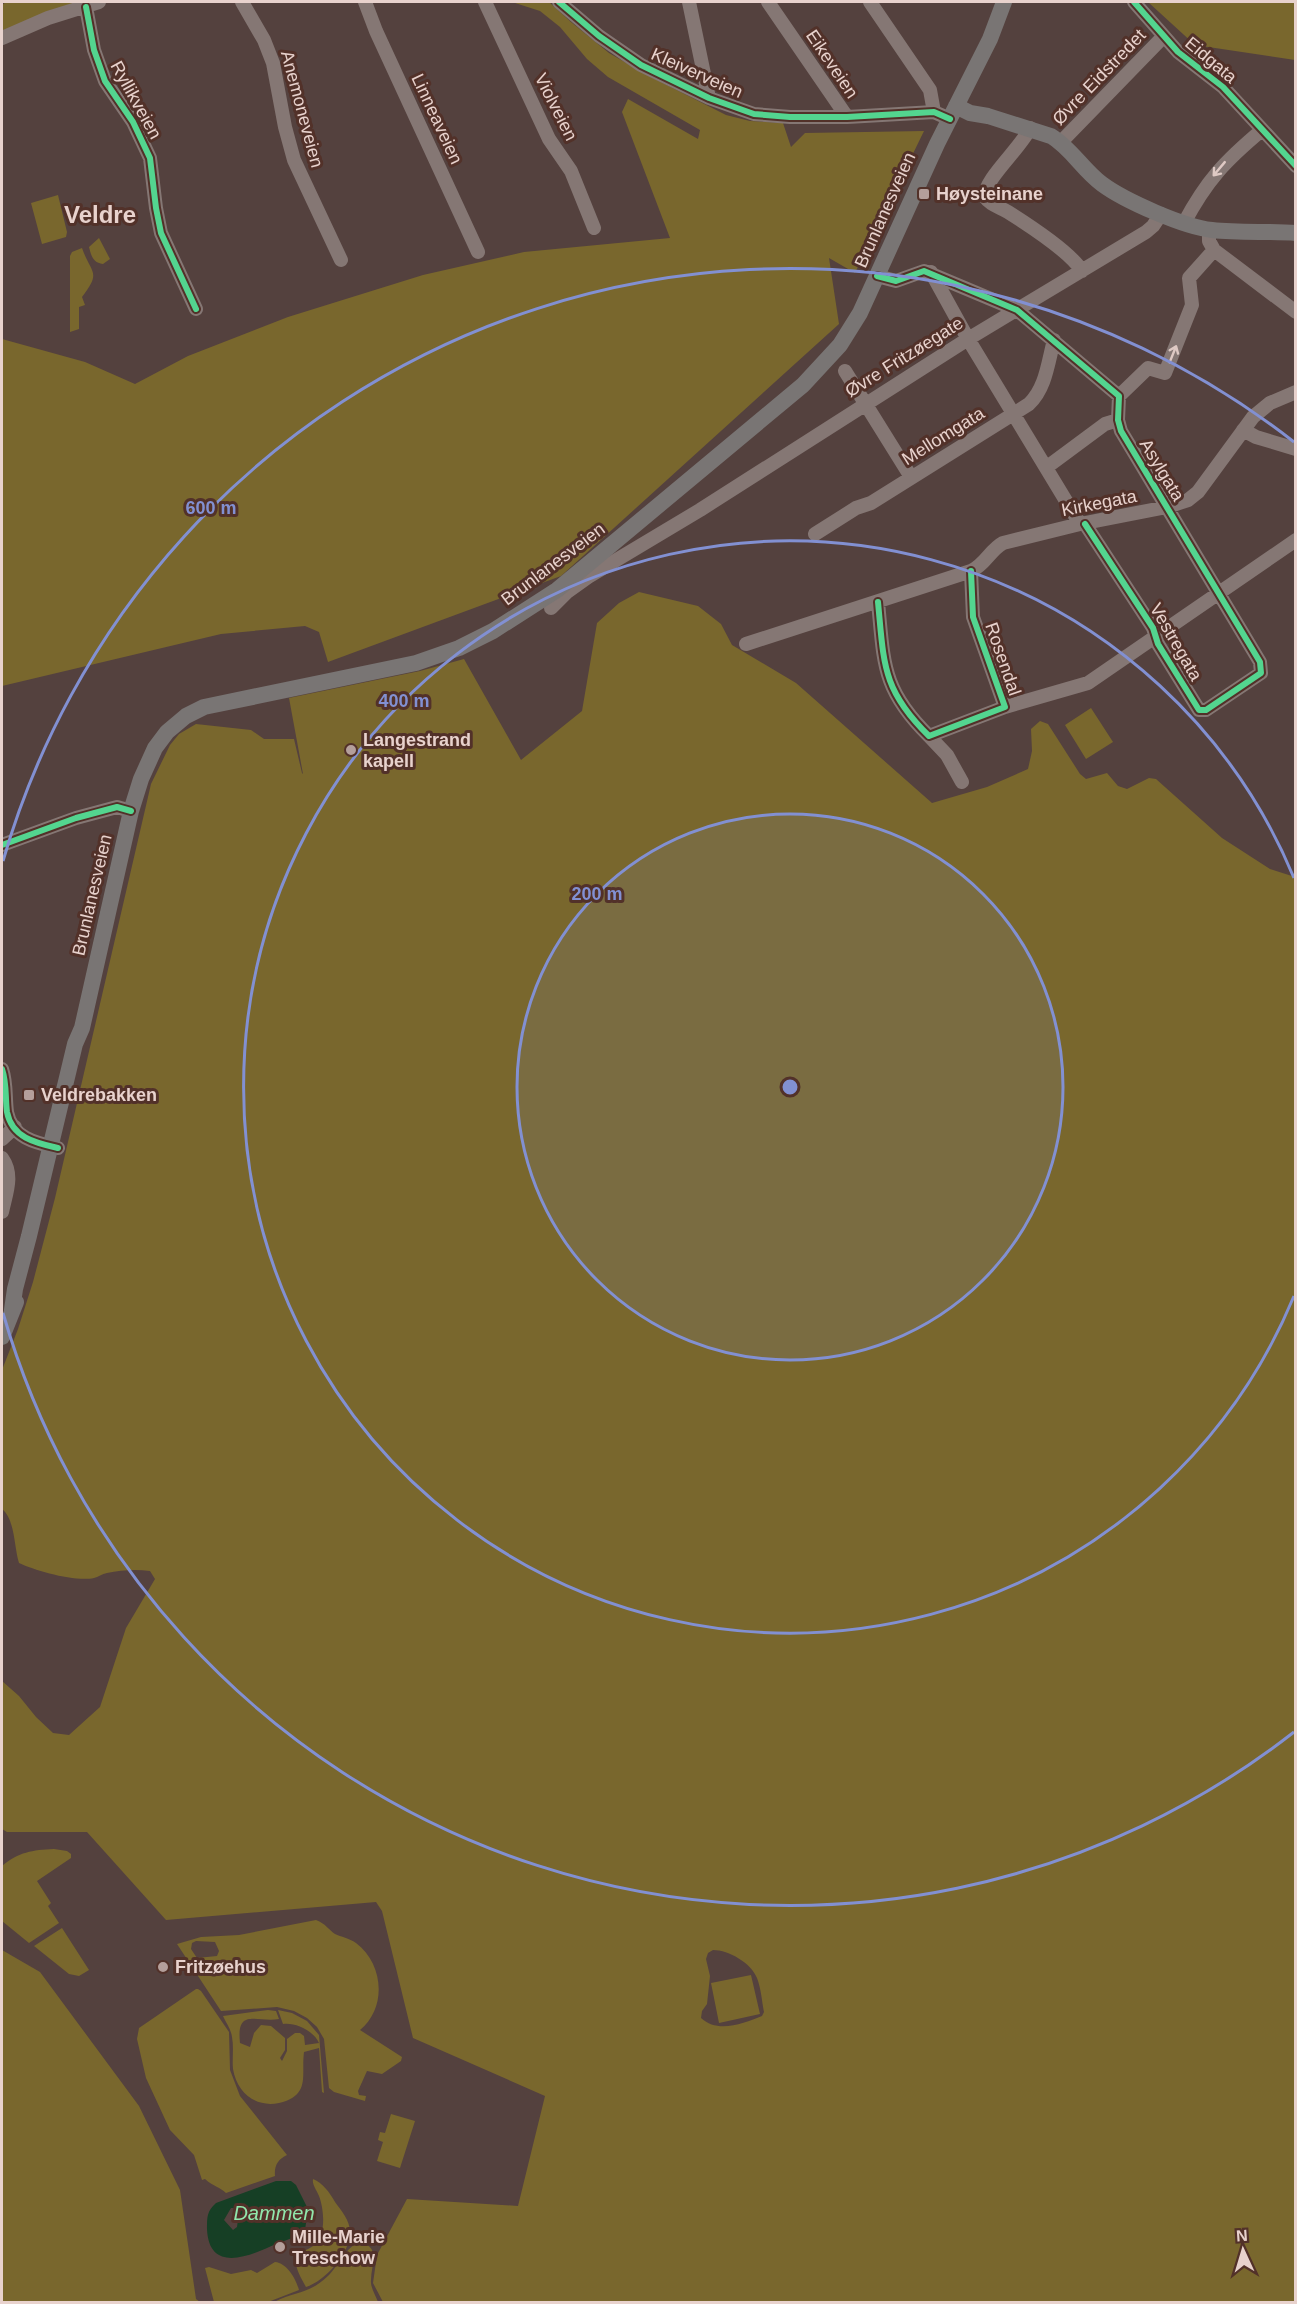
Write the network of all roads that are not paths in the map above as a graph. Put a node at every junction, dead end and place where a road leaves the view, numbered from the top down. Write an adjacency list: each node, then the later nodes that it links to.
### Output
1 (242, 2): 28 (street, Anemoneveien)
2 (365, 2): 27 (street, Linneaveien)
3 (485, 2): 23 (street, Violveien)
4 (559, 2): 13 (street, Kleiverveien)
5 (689, 2): 13 (street)
6 (768, 2): 16 (street, Eikeveien)
7 (870, 2): 14 (street)
8 (1004, 2): 15 (main road, Brunlanesveien)
9 (1134, 2): 11 (street, Eidgata)
10 (93, 4): 12 (street); 32 (street, Ryllikveien)
11 (1163, 37): 18 (street, Eidgata); 19 (street, Øvre Eidstredet)
12 (2, 38)
13 (709, 98): 16 (street, Kleiverveien)
14 (933, 112): 15 (street, Kleiverveien); 16 (street, Kleiverveien)
15 (953, 112): 17 (main road); 31 (main road, Brunlanesveien)
16 (847, 117)
17 (1030, 128): 19 (main road); 29 (street)
18 (1262, 130): 20 (street, Eidgata); 22 (street, one-way to 22)
19 (1061, 142): 21 (main road)
20 (1296, 166)
21 (1161, 214): 22 (main road); 29 (street, Øvre Fritzøegate)
22 (1184, 223): 24 (main road)
23 (594, 228)
24 (1209, 230): 25 (main road); 26 (street)
25 (1296, 233)
26 (1214, 250): 33 (street); 39 (street, one-way to 26)
27 (478, 252)
28 (341, 260)
29 (1082, 271): 34 (street, Øvre Fritzøegate)
30 (931, 272): 31 (street); 34 (street); 35 (street, Vestregata)
31 (877, 276): 61 (main road, Brunlanesveien)
32 (196, 309)
33 (1294, 309)
34 (1017, 310): 35 (street, Øvre Fritzøegate); 36 (street)
35 (968, 339): 40 (street, Øvre Fritzøegate); 41 (street, Vestregata)
36 (1054, 339): 39 (street); 41 (street, Mellomgata)
37 (845, 371): 40 (street)
38 (1296, 392): 43 (street, Kirkegata)
39 (1119, 396): 42 (street, Asylgata)
40 (865, 405): 46 (street); 54 (street, Øvre Fritzøegate)
41 (1013, 414): 45 (street, Vestregata); 46 (street, Mellomgata)
42 (1118, 420): 45 (street); 47 (street, Asylgata)
43 (1243, 430): 44 (street); 47 (street, Kirkegata)
44 (1296, 449)
45 (1047, 467): 48 (street, Vestregata)
46 (911, 477): 49 (street, Mellomgata)
47 (1167, 507): 48 (street, Kirkegata); 52 (street, Asylgata)
48 (1083, 524): 51 (street, Kirkegata); 55 (street, Vestregata)
49 (815, 534)
50 (1296, 540): 52 (street)
51 (970, 571): 53 (street, Kirkegata); 58 (street, Rosendal)
52 (1219, 594): 55 (street); 57 (street, Asylgata)
53 (878, 602): 56 (street); 59 (street)
54 (551, 608)
55 (1155, 637): 57 (street, Vestregata); 58 (street)
56 (746, 644)
57 (1262, 670)
58 (1005, 707): 59 (street, Rosendal)
59 (929, 736): 60 (street)
60 (962, 782)
61 (131, 811): 62 (street); 66 (main road, Brunlanesveien)
62 (2, 845)
63 (2, 1069): 64 (street)
64 (15, 1128): 65 (street); 66 (street)
65 (2, 1139)
66 (54, 1147): 69 (main road, Brunlanesveien)
67 (2, 1158): 68 (street)
68 (2, 1212)
69 (2, 1337)

